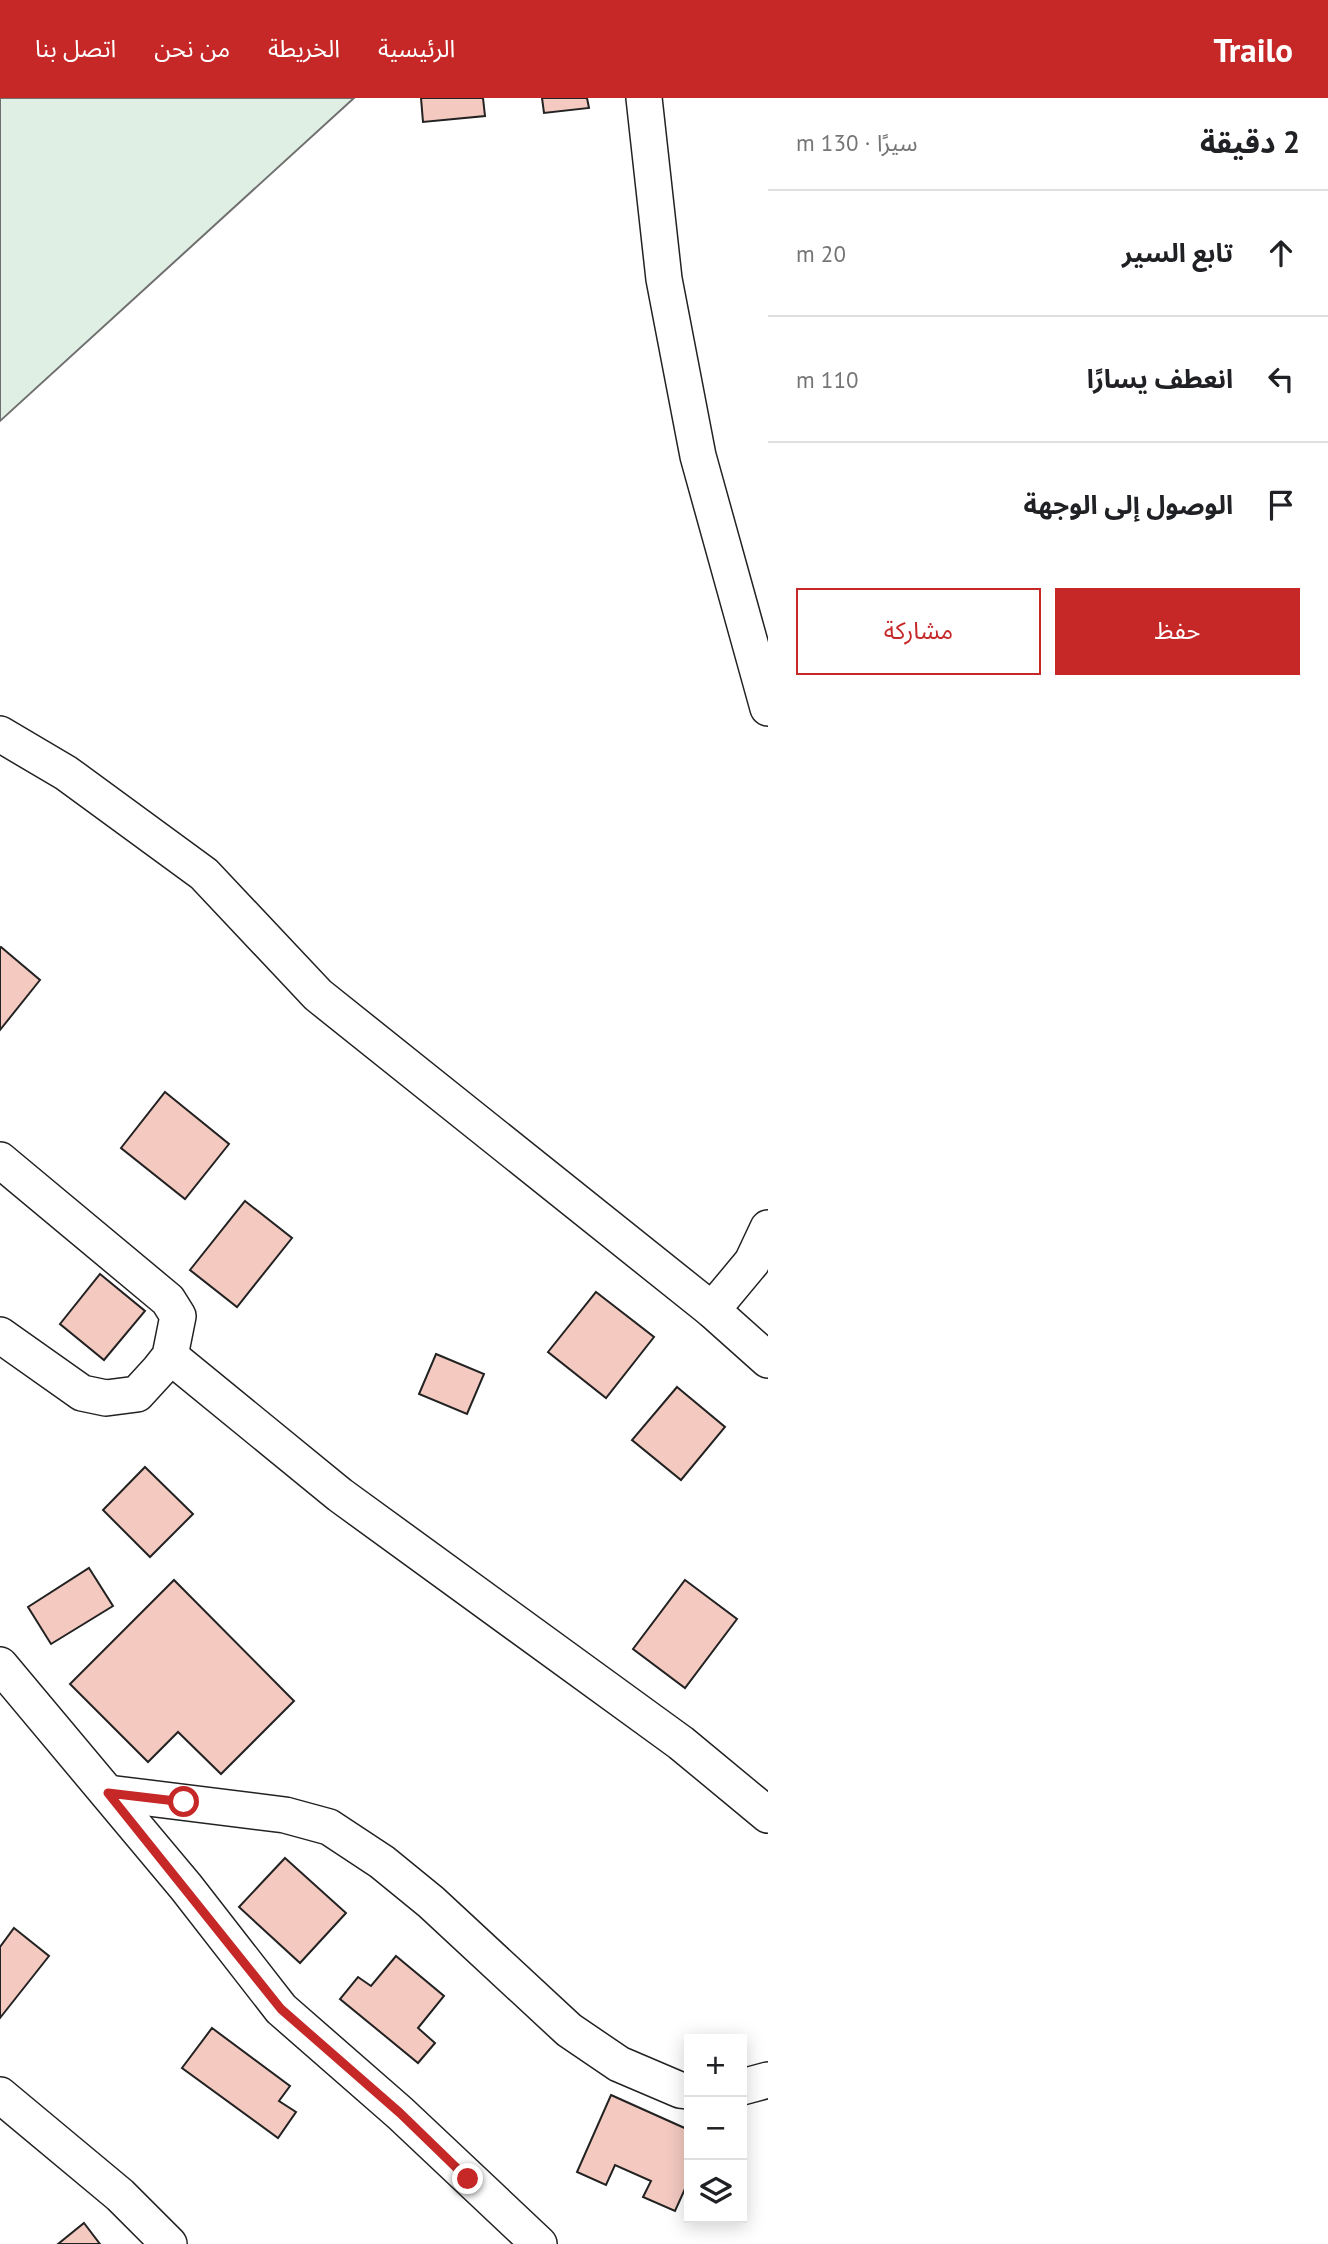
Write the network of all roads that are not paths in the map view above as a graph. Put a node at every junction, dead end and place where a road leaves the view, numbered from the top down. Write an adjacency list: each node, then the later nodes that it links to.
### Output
1 (644, 98): 2 (street)
2 (768, 708)
3 (0, 734): 6 (street)
4 (0, 1160): 8 (street)
5 (768, 1228): 6 (street)
6 (712, 1310): 9 (street)
7 (0, 1335): 8 (street)
8 (170, 1356): 12 (street)
9 (768, 1360)
10 (0, 1665): 11 (street)
11 (108, 1793): 15 (street); 18 (street)
12 (768, 1815)
13 (768, 2080): 14 (street)
14 (747, 2086)
15 (684, 2090)
16 (0, 2095): 17 (street)
17 (169, 2244)
18 (538, 2244)

